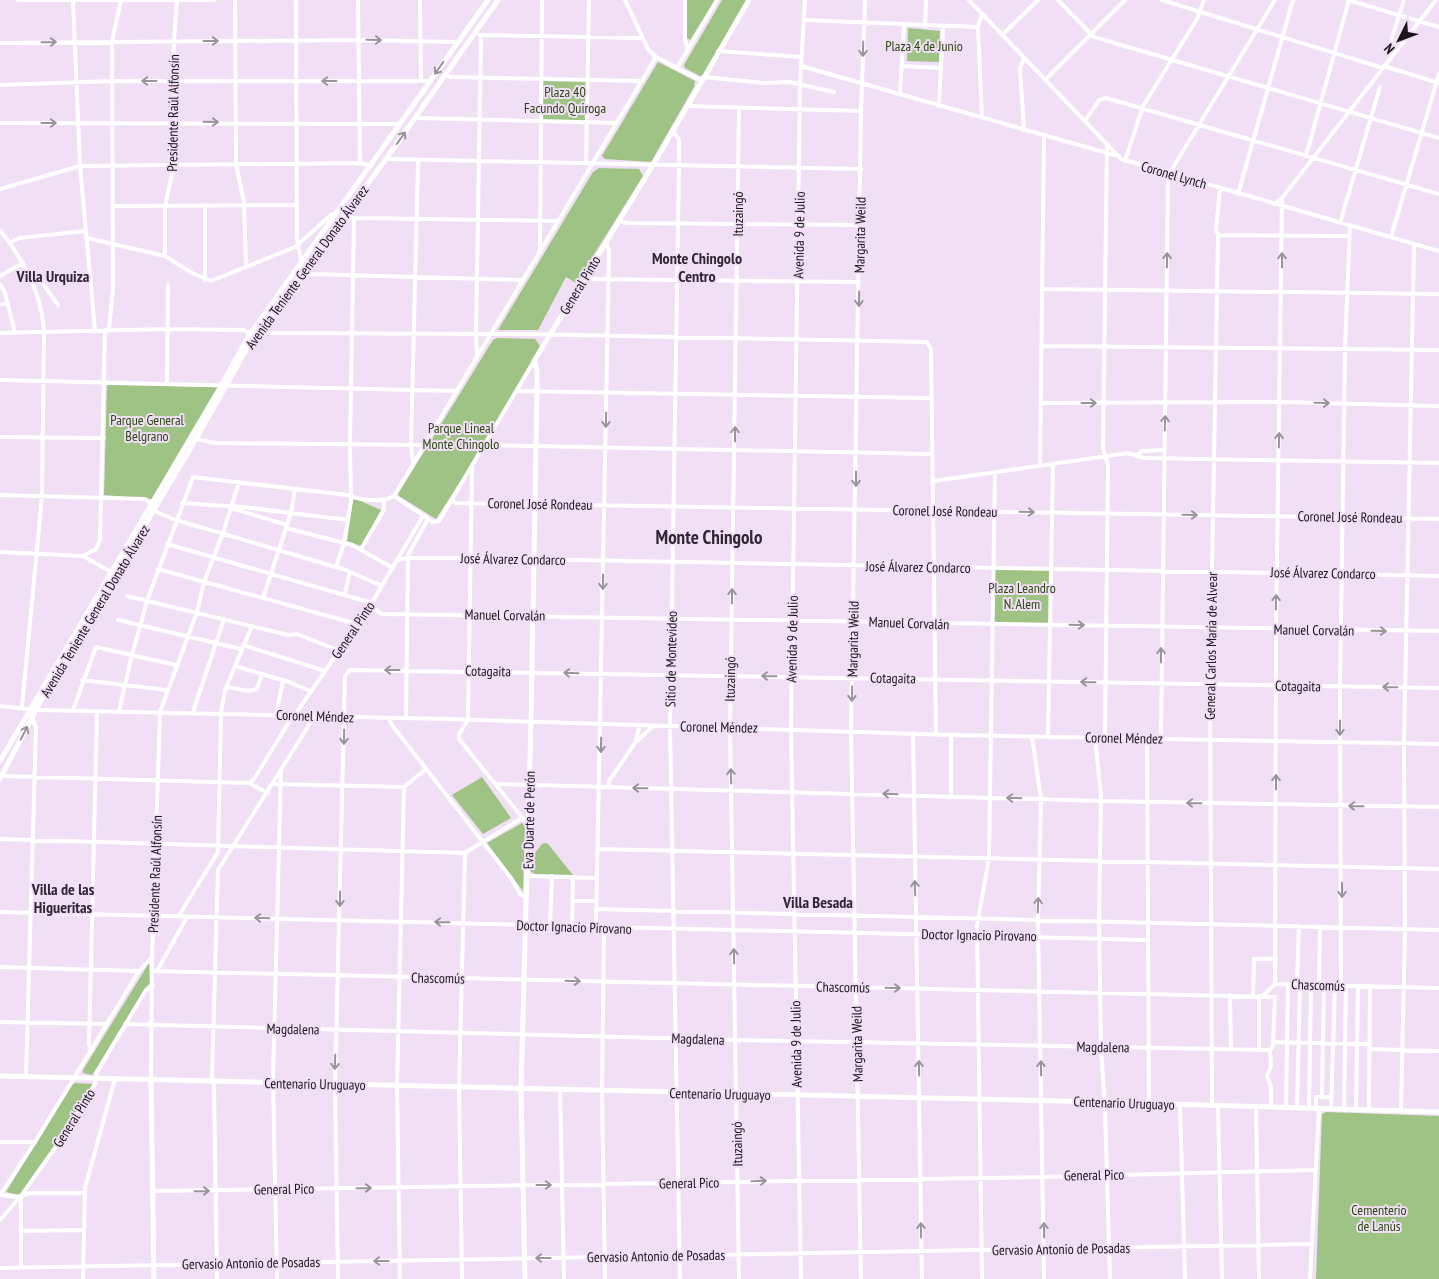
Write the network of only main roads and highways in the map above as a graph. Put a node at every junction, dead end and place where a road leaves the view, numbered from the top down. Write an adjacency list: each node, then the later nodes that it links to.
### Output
1 (488, 0): 5 (main road, Avenida Teniente General Donato Álvarez, one-way to 5)
2 (498, 0): 5 (main road, Avenida Teniente General Donato Álvarez, one-way to 2)
3 (749, 0): 4 (main road, General Pinto)
4 (534, 361): 11 (main road, Eva Duarte de Perón)
5 (224, 386): 6 (main road, Avenida Teniente General Donato Álvarez); 6 (main road, Avenida Teniente General Donato Álvarez)
6 (153, 508): 7 (main road, Avenida Teniente General Donato Álvarez); 8 (main road, Avenida Teniente General Donato Álvarez, one-way to 6)
7 (0, 761)
8 (1, 777)
9 (0, 1076): 10 (main road, Centenario Uruguayo)
10 (151, 1080): 11 (main road, Centenario Uruguayo); 13 (main road, Presidente Raúl Alfonsín)
11 (521, 1089): 12 (main road, Centenario Uruguayo); 14 (main road, Eva Duarte de Perón)
12 (1439, 1112)
13 (154, 1279)
14 (525, 1279)

